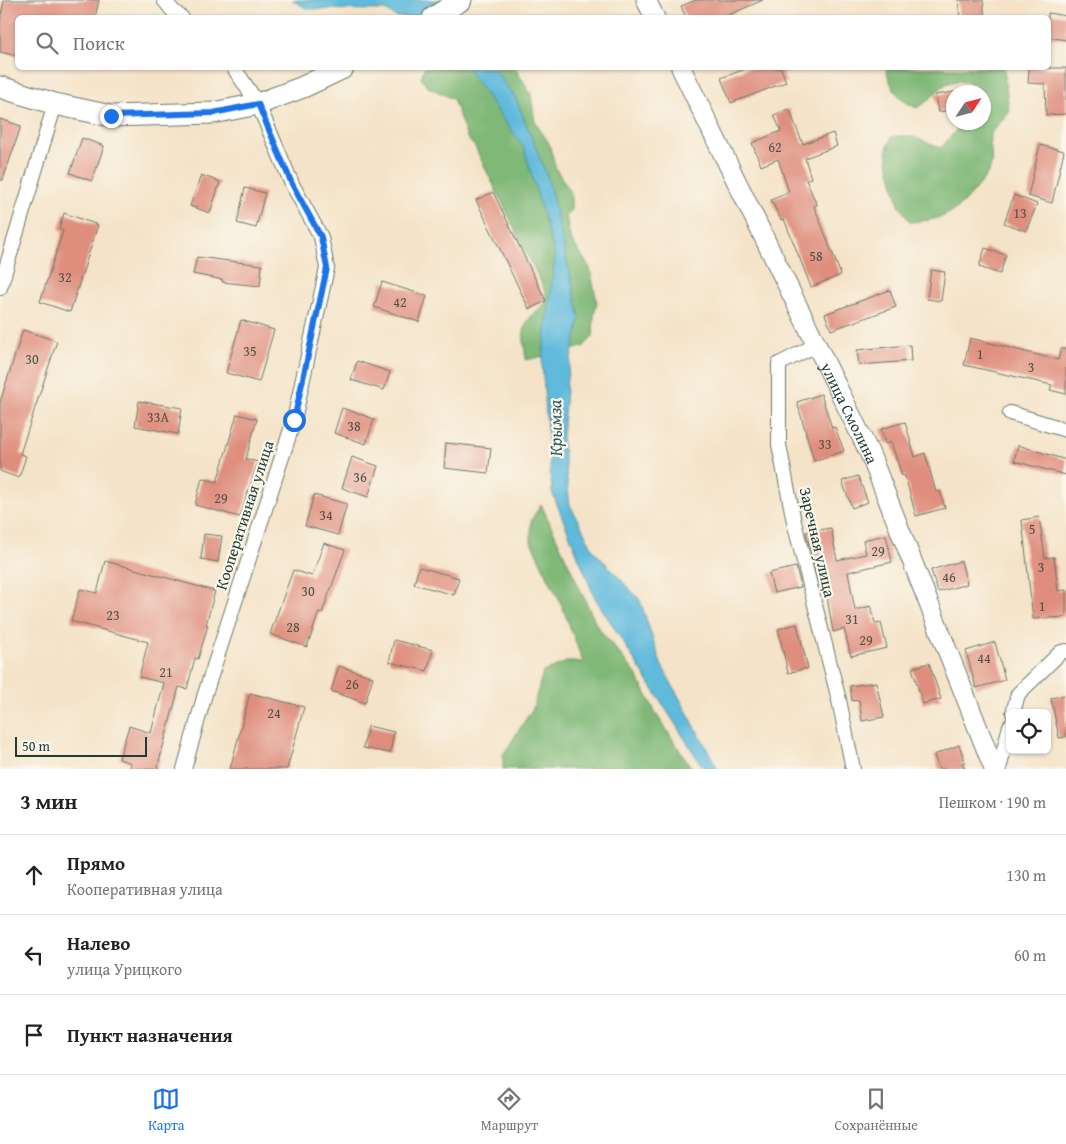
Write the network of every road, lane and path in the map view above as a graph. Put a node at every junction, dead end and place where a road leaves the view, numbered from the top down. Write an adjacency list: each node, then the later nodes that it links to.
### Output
1 (164, 0): 4 (street)
2 (461, 0): 5 (main road)
3 (646, 0): 6 (street)
4 (178, 15)
5 (438, 15)
6 (654, 15)
7 (235, 70): 12 (street, Кооперативная улица)
8 (339, 70): 12 (main road)
9 (682, 70): 14 (street, улица Смолина)
10 (0, 87): 11 (main road)
11 (55, 104): 12 (main road); 13 (street)
12 (258, 104): 20 (street, Кооперативная улица)
13 (0, 288)
14 (818, 344): 21 (street, Заречная улица); 22 (street, улица Смолина)
15 (1010, 414): 16 (street)
16 (1066, 430)
17 (1066, 651): 18 (street)
18 (1014, 709)
19 (1006, 742): 23 (street)
20 (184, 769)
21 (853, 769)
22 (994, 769)
23 (999, 769)

